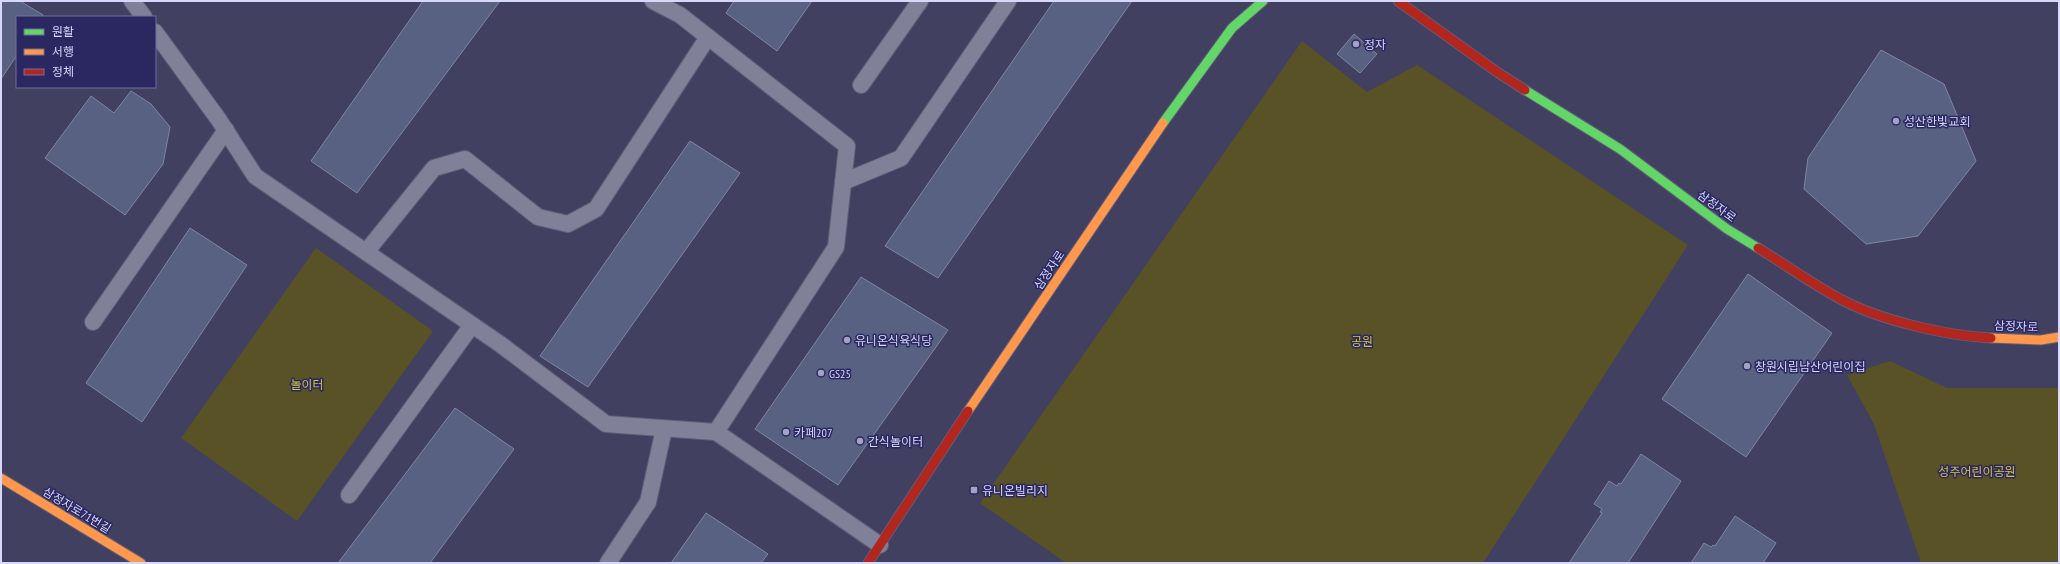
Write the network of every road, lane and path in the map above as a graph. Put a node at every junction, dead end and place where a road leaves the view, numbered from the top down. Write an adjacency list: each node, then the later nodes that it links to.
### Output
1 (132, 1): 7 (lane)
2 (653, 1): 9 (lane)
3 (920, 1): 10 (lane)
4 (1008, 1): 12 (lane)
5 (1263, 1): 21 (street, 삼정자로)
6 (1398, 1): 16 (street, 삼정자로)
7 (143, 16)
8 (156, 33): 11 (lane)
9 (708, 37): 12 (lane); 13 (lane)
10 (861, 84)
11 (226, 130): 13 (lane); 14 (lane)
12 (843, 182): 18 (lane)
13 (366, 252): 15 (lane)
14 (93, 322)
15 (472, 325): 17 (lane); 20 (lane)
16 (2059, 337)
17 (664, 428): 18 (lane); 23 (lane)
18 (716, 432): 21 (lane)
19 (1, 478): 22 (street, 삼정자로71번길)
20 (349, 494)
21 (880, 545): 24 (street, 삼정자로)
22 (141, 563)
23 (608, 563)
24 (868, 563)

